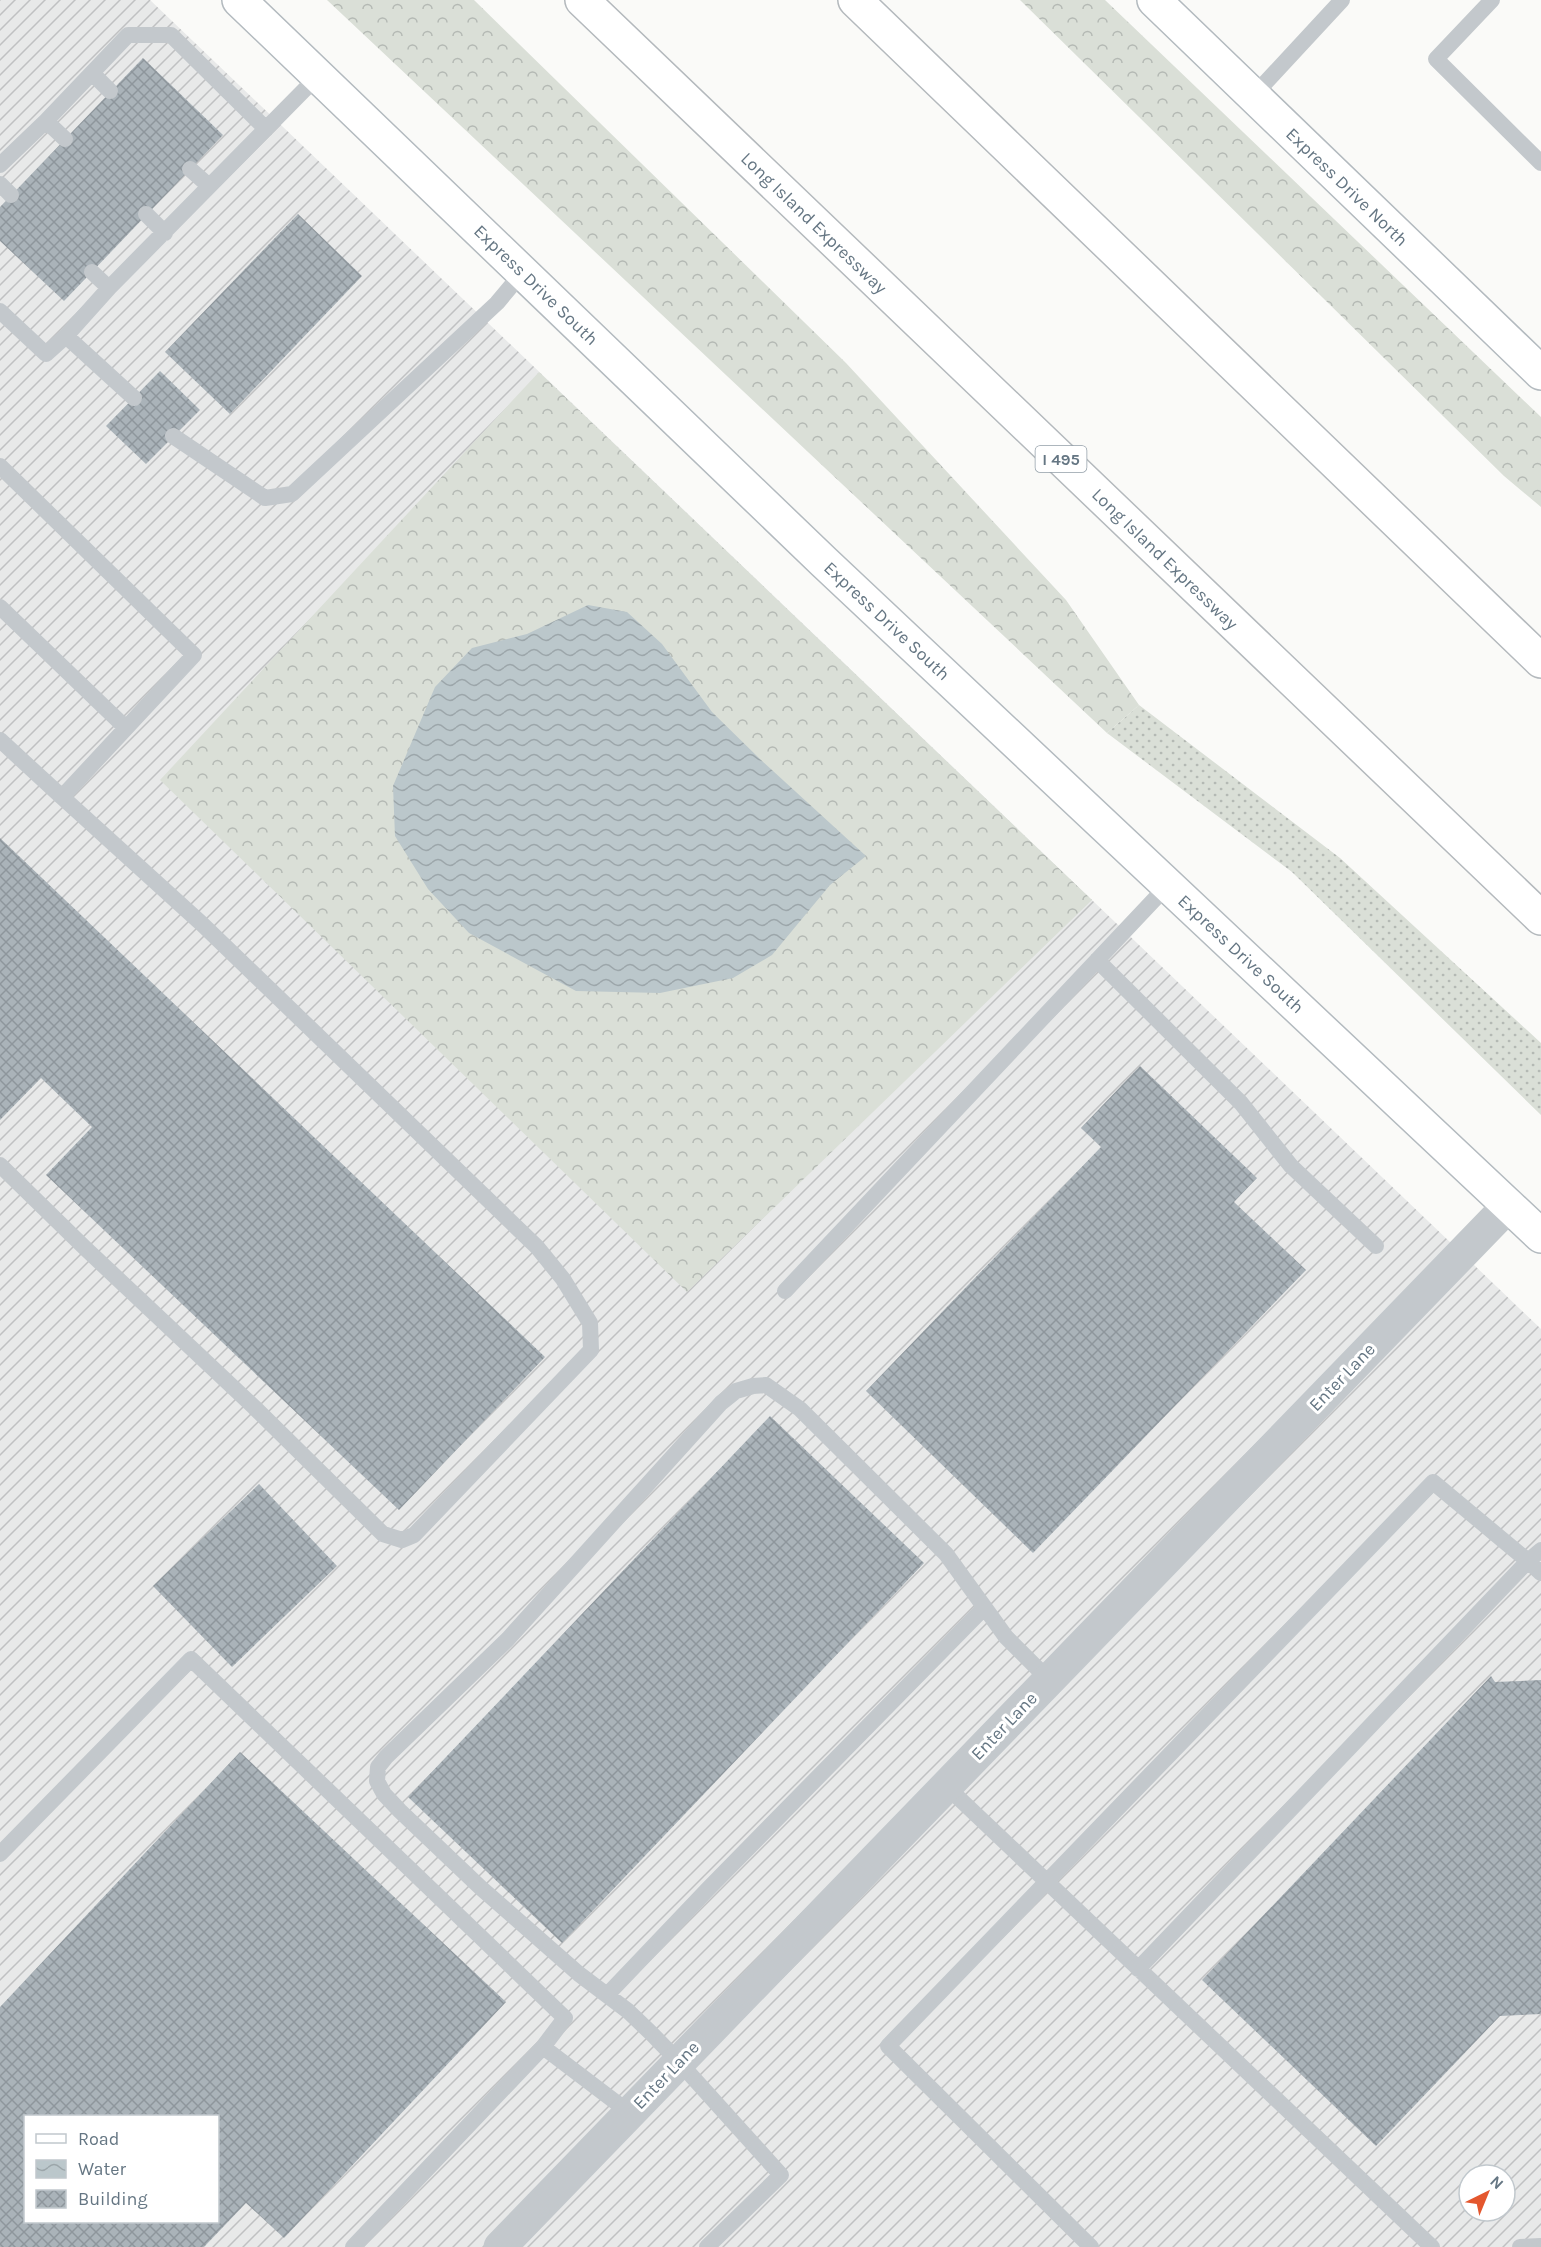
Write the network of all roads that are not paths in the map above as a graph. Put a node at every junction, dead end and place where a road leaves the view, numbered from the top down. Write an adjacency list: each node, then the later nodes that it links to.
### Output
1 (238, 0): 8 (main road, Express Drive South)
2 (582, 0): 35 (main road, Long Island Expressway / I 495)
3 (855, 0): 30 (main road)
4 (1154, 0): 10 (main road, Express Drive North)
5 (1342, 0): 10 (lane)
6 (1492, 0): 14 (lane)
7 (92, 73): 9 (lane); 11 (lane); 12 (lane)
8 (318, 76): 12 (lane); 21 (main road, Express Drive South)
9 (110, 92)
10 (1253, 96): 25 (main road, Express Drive North)
11 (46, 121): 13 (lane); 15 (lane)
12 (266, 129): 17 (lane)
13 (65, 139)
14 (1541, 162)
15 (0, 165)
16 (190, 169): 17 (lane)
17 (209, 186): 19 (lane)
18 (146, 214): 19 (lane)
19 (165, 232): 22 (lane)
20 (92, 272): 22 (lane)
21 (523, 272): 27 (lane); 34 (main road, Express Drive South)
22 (109, 288): 24 (lane)
23 (0, 311): 24 (lane)
24 (66, 336): 26 (lane)
25 (1541, 373)
26 (134, 398)
27 (173, 436)
28 (0, 466): 31 (lane)
29 (0, 608): 31 (lane)
30 (1541, 661)
31 (126, 728): 33 (lane)
32 (0, 740): 33 (lane)
33 (62, 797): 37 (lane)
34 (1168, 885): 36 (lane); 38 (main road, Express Drive South)
35 (1541, 918)
36 (1097, 960): 40 (lane); 41 (lane)
37 (0, 1165)
38 (1509, 1205): 39 (main road, Express Drive South); 46 (street, Enter Lane)
39 (1541, 1236)
40 (1376, 1246)
41 (785, 1291)
42 (1541, 1550): 43 (lane)
43 (1528, 1561): 44 (lane); 49 (lane); 50 (lane)
44 (1541, 1573)
45 (984, 1608): 46 (lane); 51 (lane); 51 (lane)
46 (1049, 1680): 47 (street, Enter Lane)
47 (946, 1786): 49 (lane); 53 (street, Enter Lane)
48 (0, 1854): 52 (lane)
49 (1046, 1882): 50 (lane); 59 (lane)
50 (1138, 1969): 60 (lane)
51 (607, 1995): 53 (lane)
52 (543, 2047): 54 (lane); 56 (lane)
53 (679, 2062): 54 (street, Enter Lane); 58 (lane)
54 (630, 2113): 57 (street, Enter Lane)
55 (1541, 2246): 61 (lane)
56 (353, 2247)
57 (500, 2247)
58 (707, 2247)
59 (1090, 2247)
60 (1432, 2247)
61 (1520, 2247)

